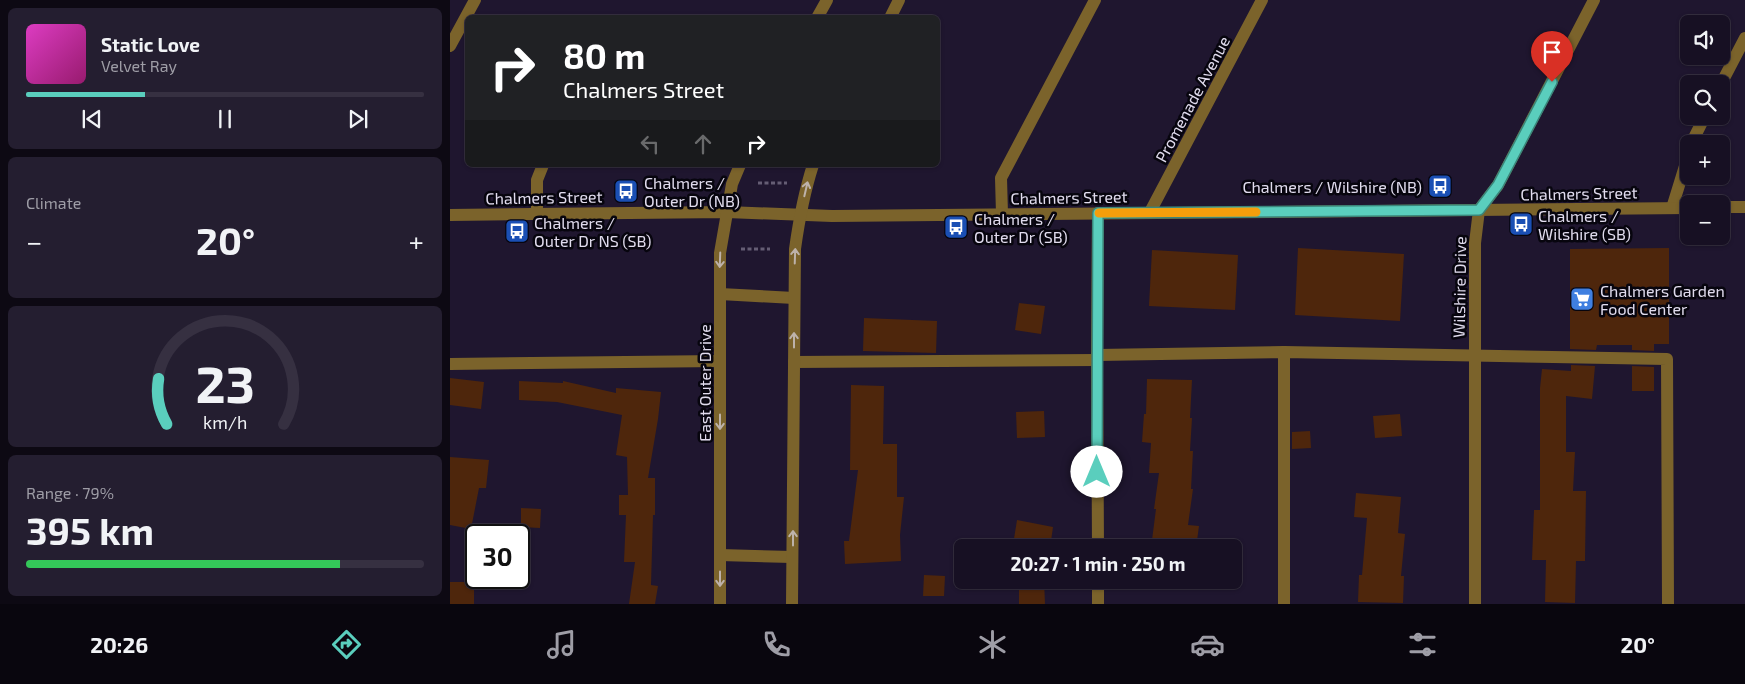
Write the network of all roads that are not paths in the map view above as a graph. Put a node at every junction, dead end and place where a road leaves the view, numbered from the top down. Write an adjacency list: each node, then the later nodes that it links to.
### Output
1 (474, 0): 7 (street)
2 (827, 0): 8 (street)
3 (899, 0): 9 (street)
4 (1094, 0): 28 (street)
5 (1262, 0): 24 (street, Promenade Avenue)
6 (1594, 0): 22 (street, Wilshire Drive)
7 (466, 15)
8 (819, 15)
9 (892, 15)
10 (465, 17): 12 (street)
11 (1745, 38): 13 (street)
12 (450, 46)
13 (1726, 75)
14 (542, 167): 25 (street)
15 (739, 167): 23 (street, East Outer Drive)
16 (812, 167): 27 (street, one-way to 16)
17 (1680, 182): 20 (street)
18 (1730, 207): 19 (street)
19 (1745, 207)
20 (1672, 208): 21 (street, Chalmers Street); 22 (street, Chalmers Street)
21 (1680, 208)
22 (1479, 210): 24 (street, Chalmers Street); 33 (street, Wilshire Drive)
23 (727, 212): 25 (street, Chalmers Street); 27 (street, Chalmers Street); 30 (street, East Outer Drive, one-way to 30)
24 (1150, 212): 26 (street, Chalmers Street)
25 (537, 213): 29 (street, Chalmers Street)
26 (1098, 213): 28 (street, Chalmers Street); 34 (street)
27 (800, 214): 28 (street, Chalmers Street); 31 (street, one-way to 27)
28 (1002, 214)
29 (450, 215)
30 (720, 294): 31 (street); 35 (street, East Outer Drive)
31 (794, 298): 36 (street, one-way to 31)
32 (1284, 352): 33 (street); 34 (street); 45 (street)
33 (1475, 356): 46 (street, Wilshire Drive); 47 (street)
34 (1097, 358): 36 (street); 38 (street)
35 (720, 361): 37 (street); 39 (street, East Outer Drive, one-way to 39)
36 (794, 362): 40 (street, one-way to 36)
37 (450, 364)
38 (1098, 539)
39 (720, 555): 40 (street); 42 (street, East Outer Drive, one-way to 42)
40 (792, 557): 43 (street)
41 (1098, 589): 44 (street)
42 (720, 604)
43 (792, 604)
44 (1098, 604)
45 (1284, 604)
46 (1475, 604)
47 (1668, 604)

